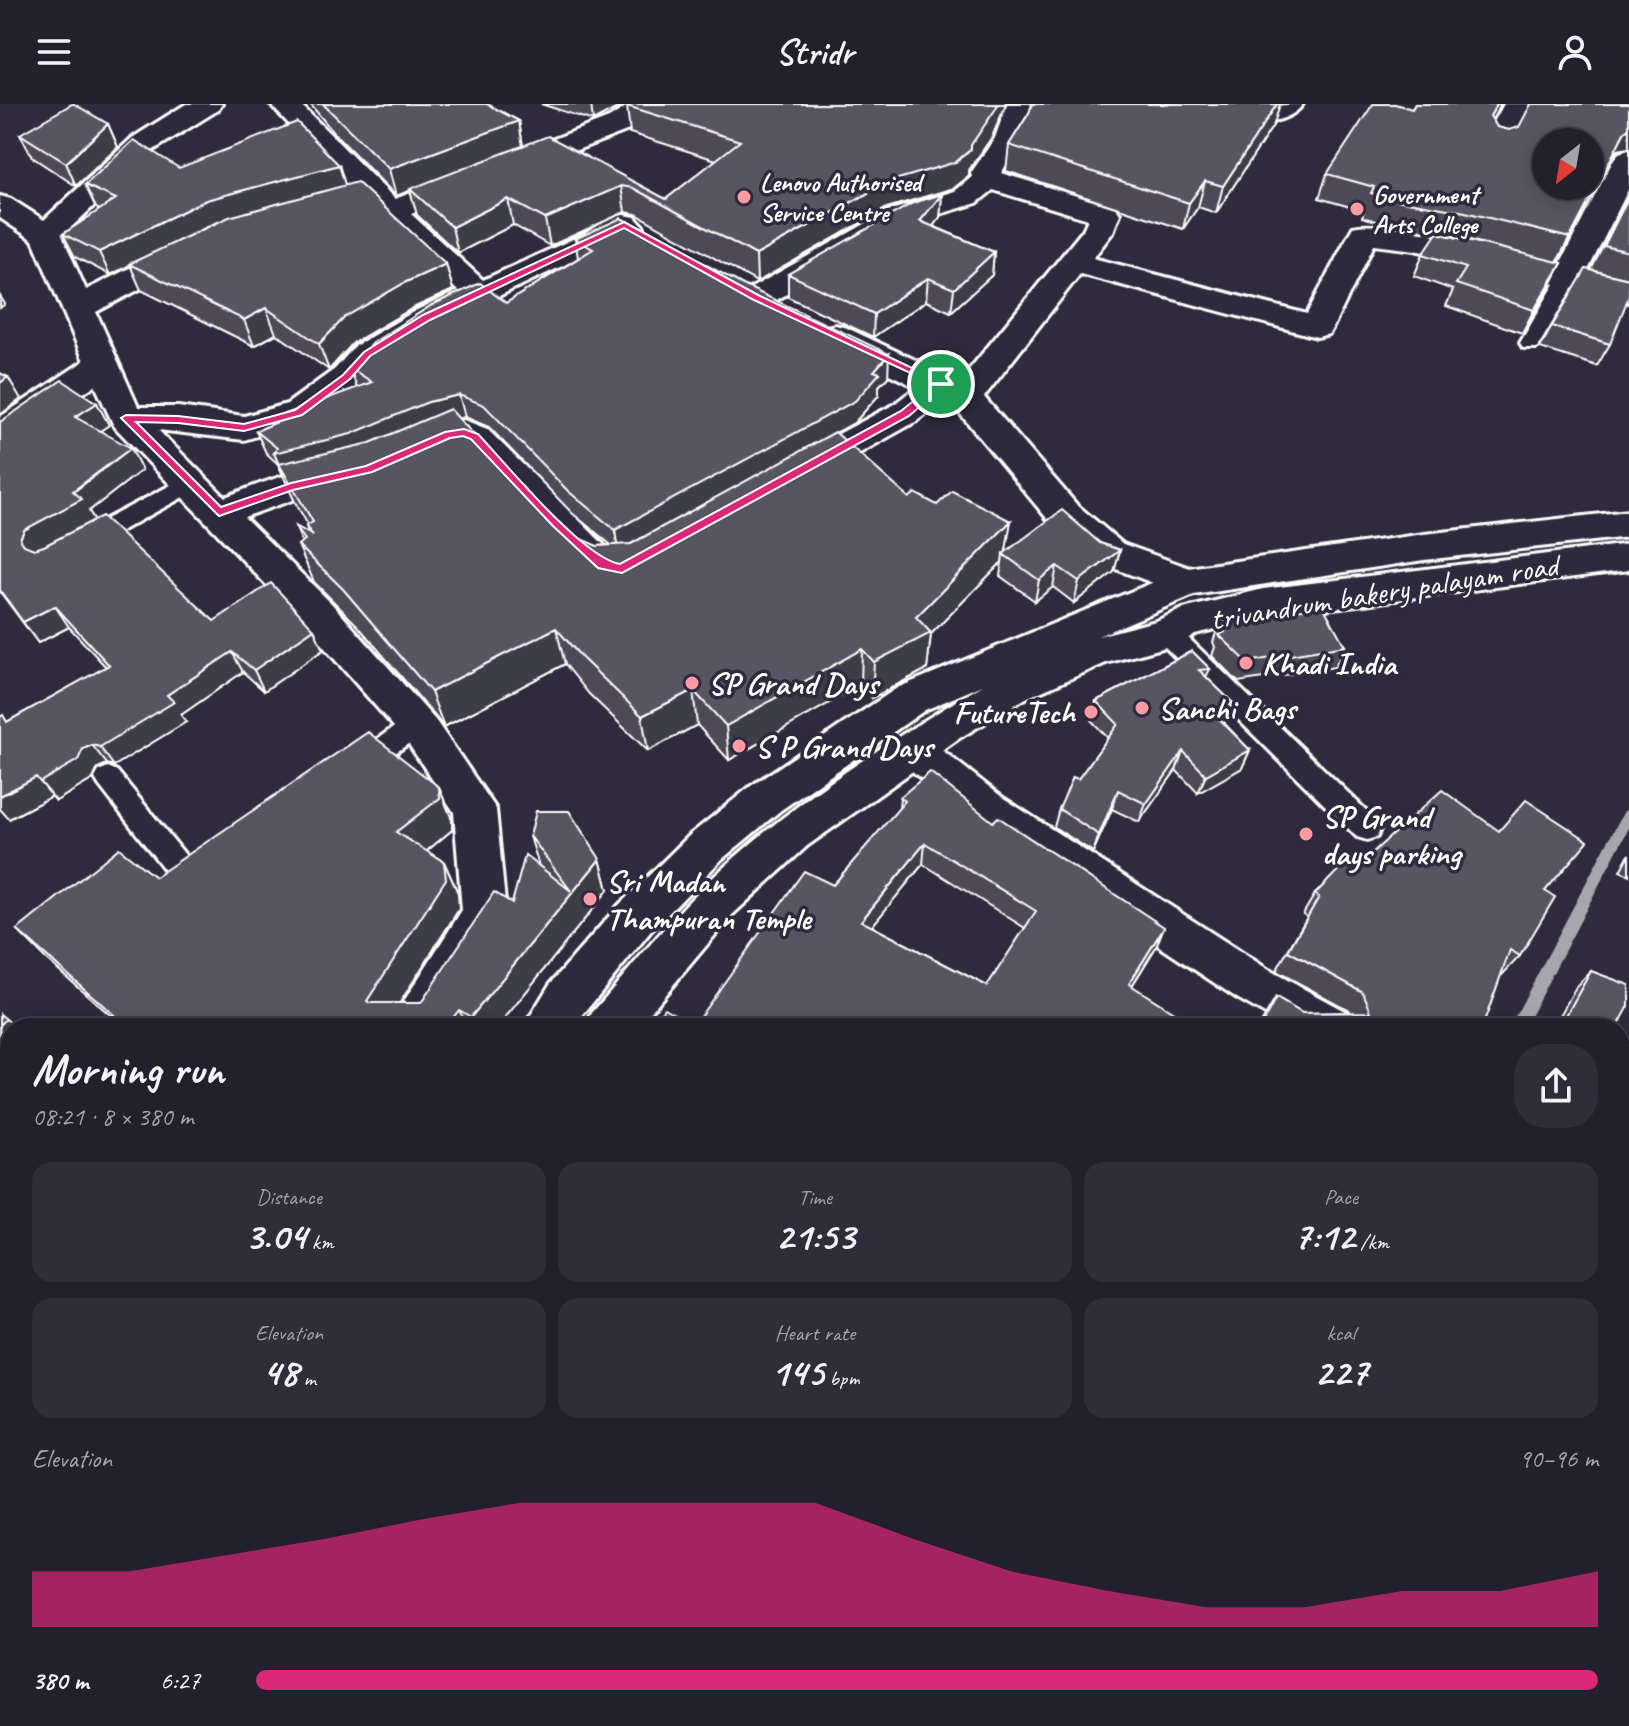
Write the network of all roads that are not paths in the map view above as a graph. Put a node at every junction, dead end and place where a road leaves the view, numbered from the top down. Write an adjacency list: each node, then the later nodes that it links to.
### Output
1 (208, 104): 14 (street)
2 (284, 104): 12 (street)
3 (651, 104): 12 (street)
4 (1021, 104): 10 (street)
5 (1152, 104): 6 (street)
6 (1289, 104)
7 (1518, 104): 8 (street)
8 (1498, 142)
9 (1629, 159): 18 (street)
10 (988, 179): 17 (street); 24 (street)
11 (342, 203): 12 (street)
12 (381, 203): 20 (street)
13 (0, 205): 14 (street)
14 (46, 235): 21 (street)
15 (214, 239): 21 (street)
16 (658, 244): 20 (street)
17 (1074, 263): 18 (street); 24 (street)
18 (1569, 277): 19 (street); 22 (lane)
19 (1629, 292)
20 (479, 293): 25 (street)
21 (78, 308): 23 (street)
22 (1530, 343)
23 (103, 364): 25 (street); 26 (street)
24 (953, 390): 28 (street); 34 (street)
25 (126, 418): 27 (street)
26 (0, 434)
27 (190, 483): 29 (street); 31 (lane)
28 (772, 485)
29 (219, 512): 33 (street); 36 (street)
30 (1629, 524): 34 (street)
31 (62, 552)
32 (1629, 557): 35 (street, trivandrum bakery palayam road)
33 (622, 569)
34 (1188, 582): 43 (street)
35 (1167, 633): 37 (street, trivandrum bakery palayam road); 40 (lane)
36 (416, 725): 39 (lane); 42 (street)
37 (914, 750): 44 (street, trivandrum bakery palayam road); 45 (street)
38 (108, 778): 41 (lane)
39 (341, 778)
40 (1367, 829)
41 (216, 866)
42 (416, 1018)
43 (553, 1018)
44 (617, 1018)
45 (1314, 1018)

